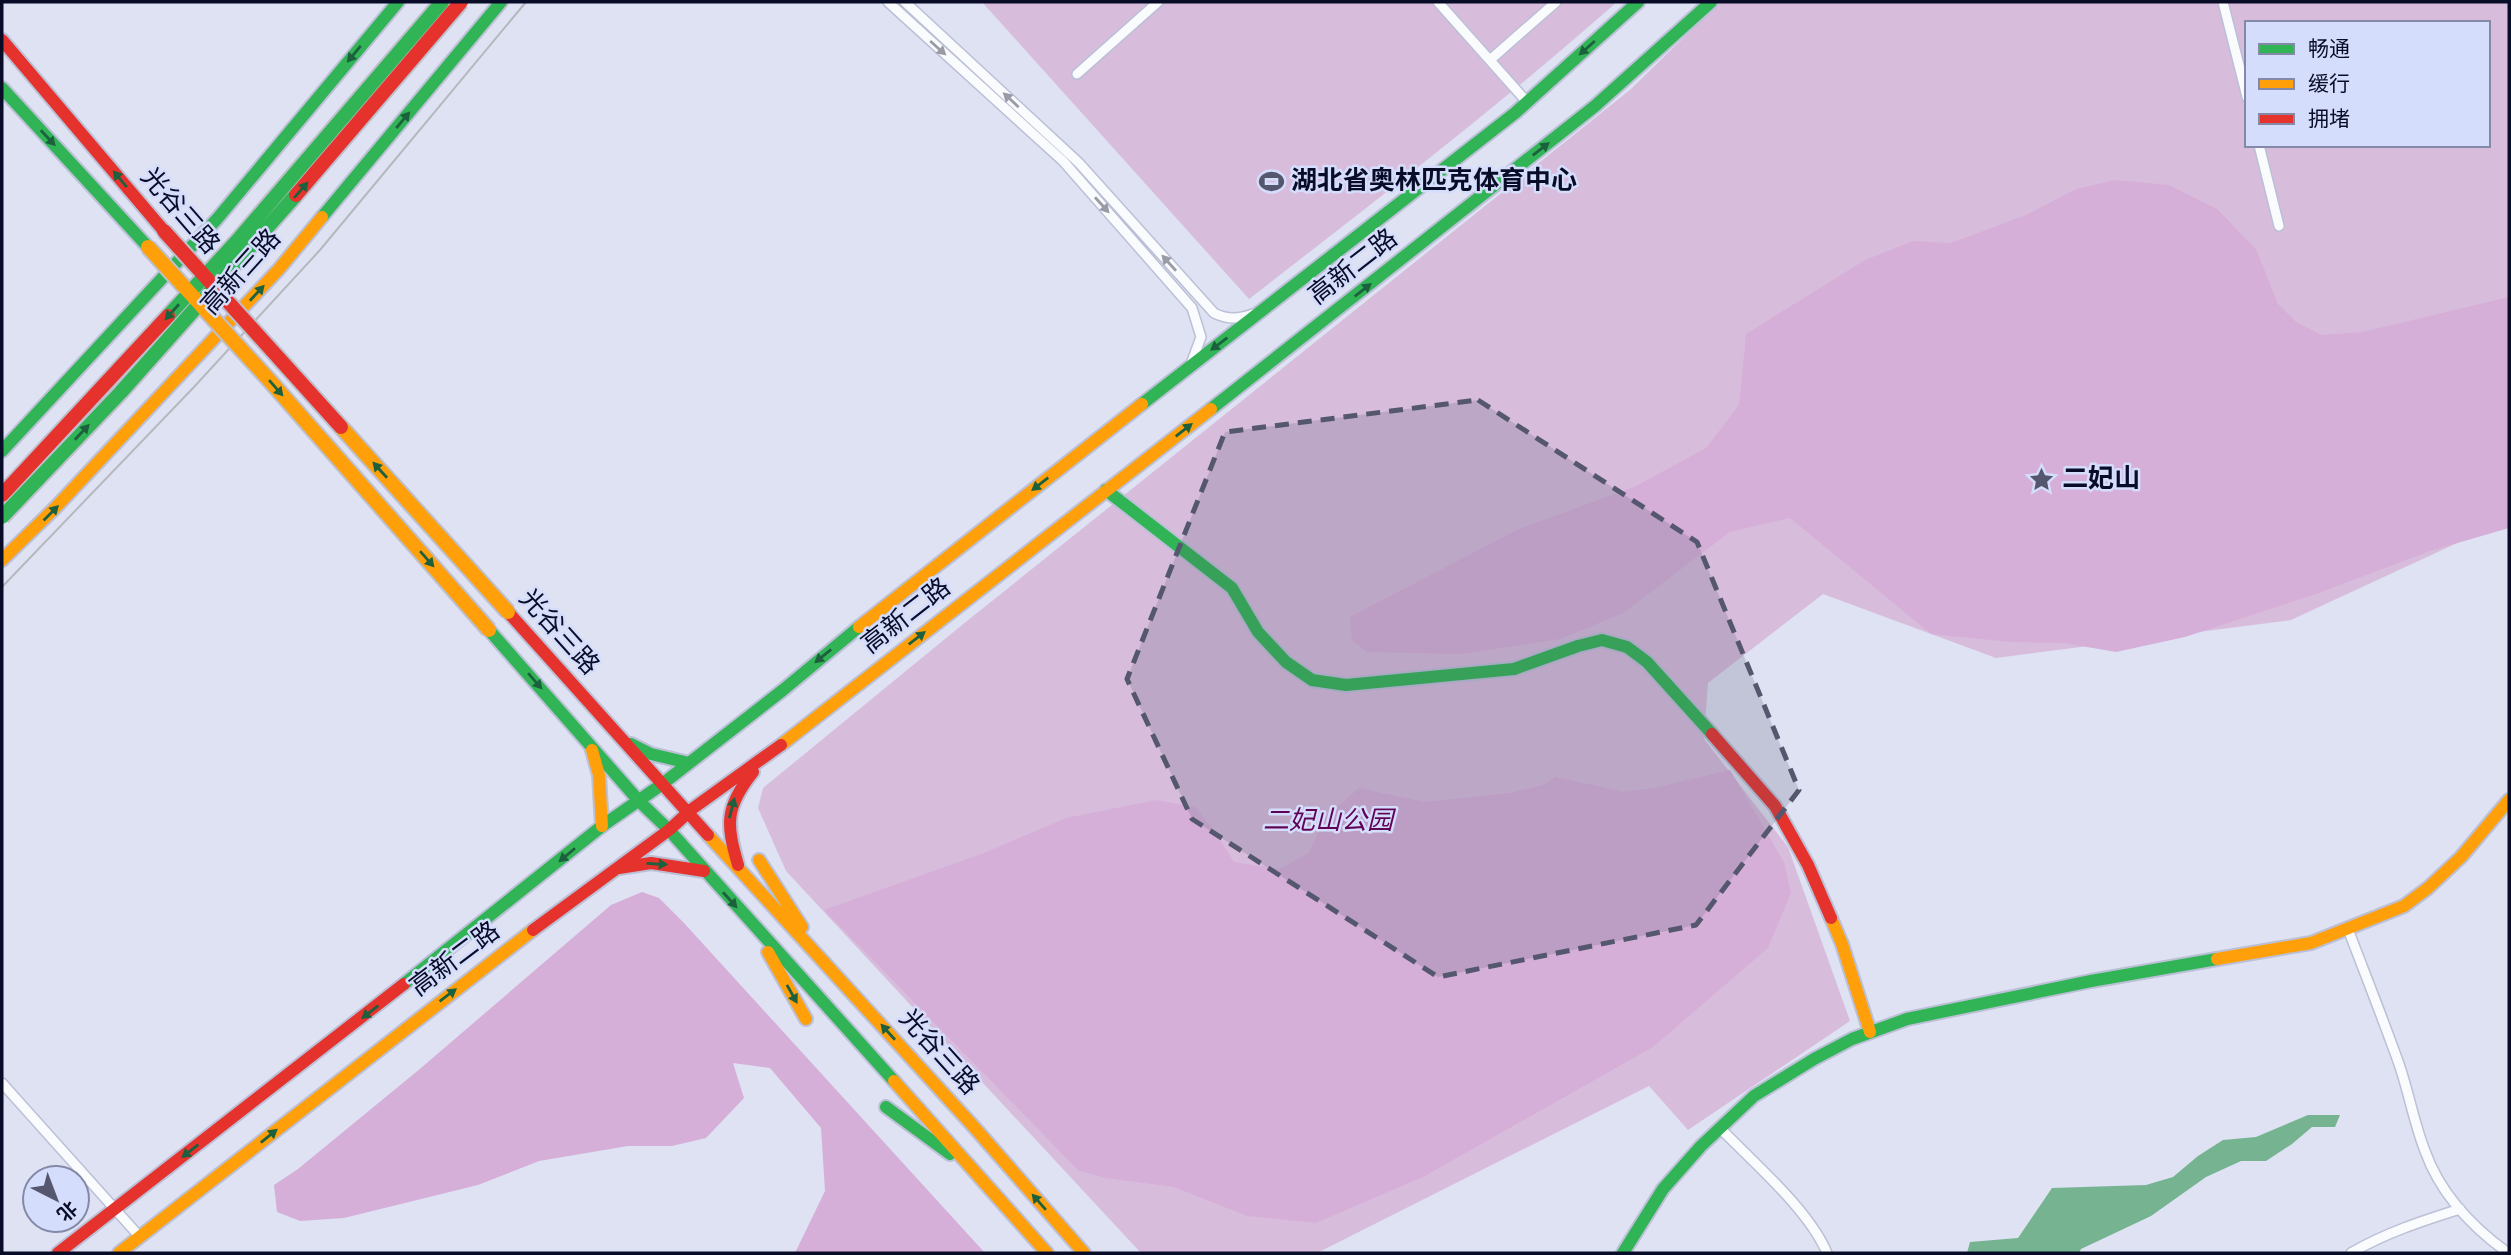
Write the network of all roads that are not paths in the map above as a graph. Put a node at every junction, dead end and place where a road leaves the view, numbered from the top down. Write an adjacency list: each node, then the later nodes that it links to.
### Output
1 (398, 2): 23 (main road, 高新三路, one-way to 23)
2 (442, 2): 25 (main road, 高新三路, one-way to 25, bridge)
3 (461, 2): 26 (main road, 高新三路, one-way to 3, bridge)
4 (501, 2): 27 (main road, 高新三路, one-way to 4)
5 (888, 2): 22 (street, one-way to 22)
6 (905, 2): 21 (street, one-way to 6)
7 (1158, 2): 15 (street)
8 (1438, 2): 14 (street)
9 (1556, 2): 14 (street)
10 (1638, 2): 18 (main road, 高新二路, one-way to 18)
11 (1711, 2): 24 (main road, 高新二路, one-way to 11)
12 (2223, 2): 17 (street)
13 (2, 40): 28 (main road, 光谷三路, one-way to 13, bridge)
14 (1490, 60): 18 (street)
15 (1077, 74)
16 (2, 88): 29 (main road, 光谷三路, one-way to 29, bridge)
17 (2245, 89)
18 (1527, 102): 21 (main road, 高新二路)
19 (2259, 147): 20 (street)
20 (2279, 226)
21 (1262, 312): 22 (main road, 高新二路, one-way to 22)
22 (1190, 366): 31 (main road, 高新二路, one-way to 31)
23 (2, 451)
24 (1106, 490): 30 (main road, 高新二路, one-way to 24); 46 (main road)
25 (2, 495)
26 (2, 517)
27 (2, 561)
28 (622, 739): 31 (main road); 32 (main road, 光谷三路)
29 (591, 746): 34 (main road, 光谷三路); 36 (main road)
30 (766, 757): 35 (main road, 高新二路); 39 (main road, one-way to 30)
31 (689, 764): 32 (main road, 高新二路)
32 (661, 785): 34 (main road, 高新二路); 35 (main road, 光谷三路)
33 (2509, 800): 43 (main road)
34 (639, 801): 36 (main road, 高新二路); 37 (main road, 光谷三路)
35 (688, 814): 37 (main road, 高新二路); 39 (main road, 光谷三路)
36 (602, 826): 51 (main road, 高新二路, one-way to 51)
37 (669, 830): 40 (main road, 高新二路); 41 (main road, 光谷三路)
38 (758, 860): 44 (main road)
39 (740, 870): 44 (main road, 光谷三路)
40 (611, 871): 41 (main road, one-way to 41); 53 (main road, 高新二路, one-way to 40)
41 (704, 871): 42 (main road, 光谷三路, one-way to 42)
42 (754, 926): 45 (main road, one-way to 45); 50 (main road, 光谷三路)
43 (2348, 929): 46 (main road); 52 (street)
44 (826, 963): 57 (main road, 光谷三路, one-way to 44)
45 (806, 1019)
46 (1870, 1032): 49 (main road)
47 (2, 1083): 51 (street)
48 (886, 1107): 50 (main road)
49 (1720, 1128): 58 (main road); 59 (street)
50 (974, 1172): 54 (main road, 光谷三路)
51 (115, 1209): 53 (street); 55 (main road, 高新二路)
52 (2460, 1209): 60 (street); 61 (street)
53 (140, 1237): 56 (main road, 高新二路)
54 (1042, 1250)
55 (58, 1253)
56 (119, 1253)
57 (1084, 1253)
58 (1623, 1253)
59 (1827, 1253)
60 (2351, 1253)
61 (2508, 1253)

